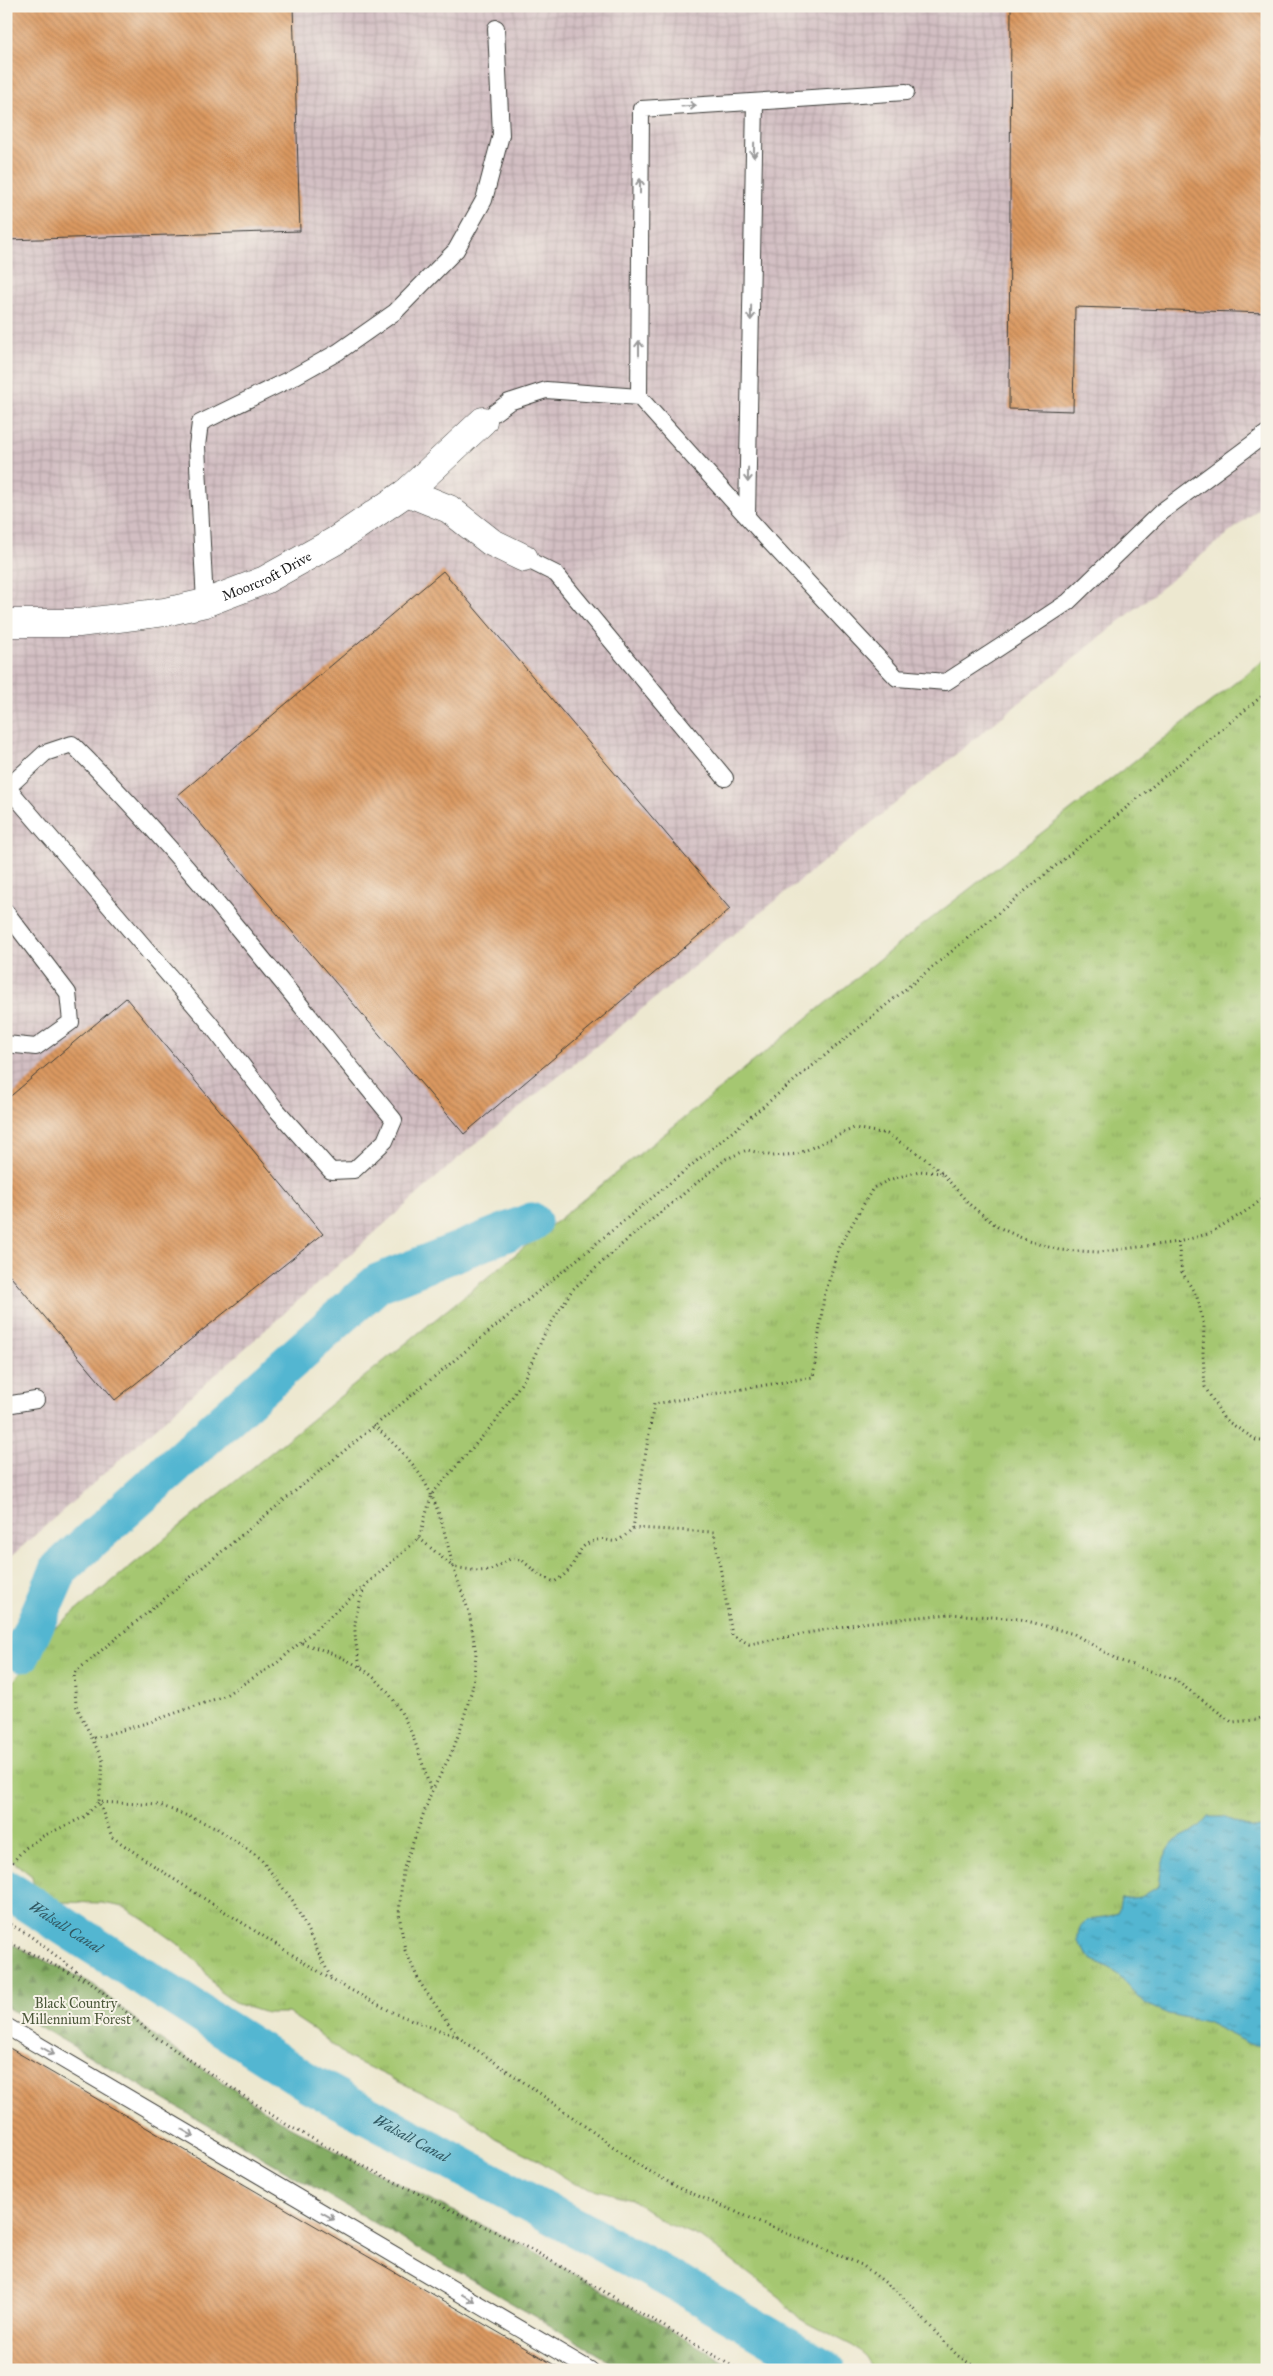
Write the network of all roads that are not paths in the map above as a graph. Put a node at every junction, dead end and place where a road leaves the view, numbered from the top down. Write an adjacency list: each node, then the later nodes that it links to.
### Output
1 (496, 28): 10 (lane)
2 (906, 92): 3 (lane)
3 (755, 102): 4 (lane, one-way to 3); 8 (lane, one-way to 8)
4 (639, 397): 5 (lane); 8 (lane)
5 (483, 422): 7 (street, Moorcroft Drive)
6 (1267, 432): 8 (lane)
7 (407, 492): 9 (street); 10 (street, Moorcroft Drive)
8 (747, 516)
9 (524, 558): 12 (lane)
10 (205, 603): 11 (street, Moorcroft Drive)
11 (6, 623)
12 (725, 778)
13 (7, 789): 13 (lane)
14 (6, 912): 15 (lane)
15 (6, 1044)
16 (36, 1400): 17 (lane)
17 (6, 1405)
18 (6, 2026): 19 (lane, one-way to 19)
19 (590, 2370)

